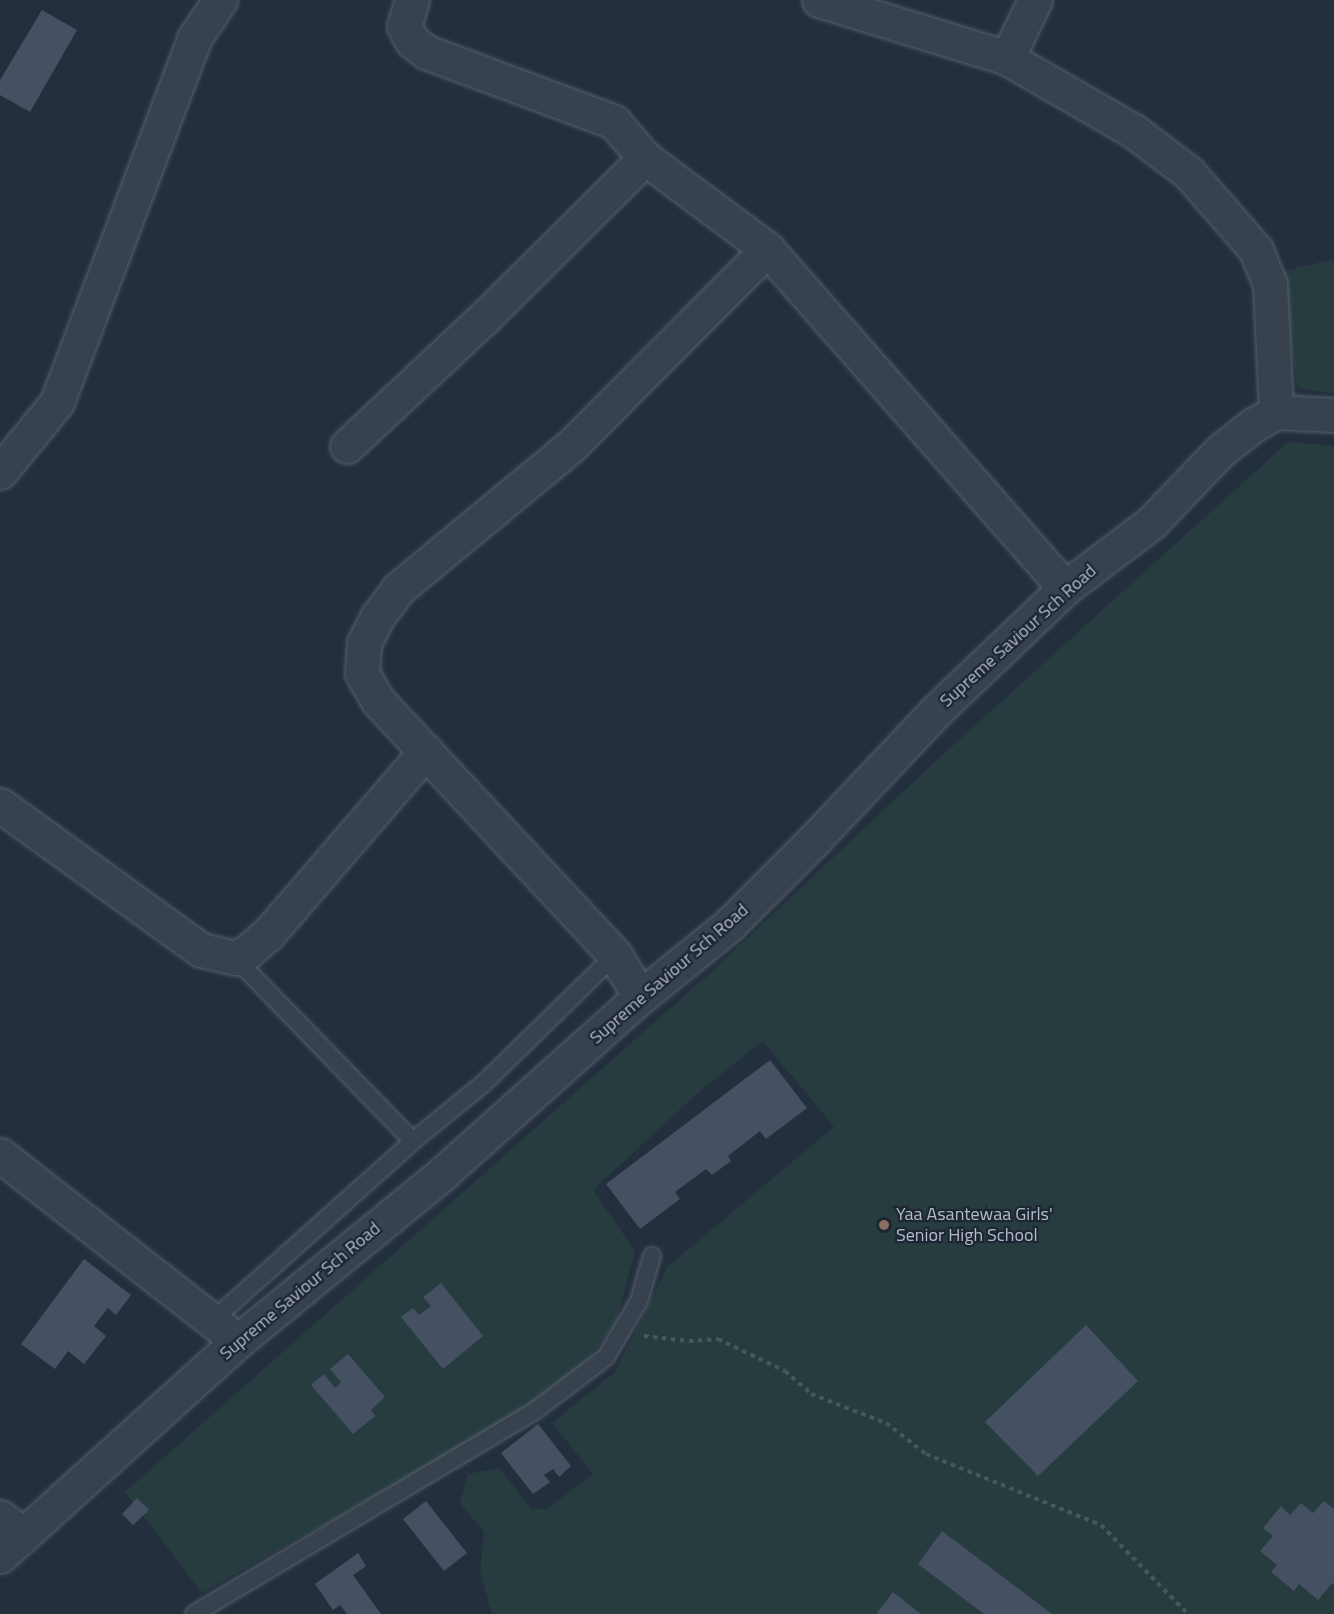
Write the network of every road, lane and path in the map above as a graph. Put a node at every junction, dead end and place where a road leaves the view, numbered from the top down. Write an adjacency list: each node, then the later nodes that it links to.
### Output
1 (220, 0): 11 (street)
2 (412, 0): 6 (street)
3 (819, 0): 5 (street)
4 (1035, 0): 5 (street)
5 (1007, 58): 8 (street)
6 (645, 158): 7 (street); 10 (street)
7 (767, 249): 12 (street); 13 (street)
8 (1276, 412): 9 (street); 12 (street, Supreme Saviour Sch Road)
9 (1334, 415)
10 (347, 446)
11 (0, 472)
12 (1065, 588): 17 (street, Supreme Saviour Sch Road)
13 (426, 751): 15 (street); 16 (street)
14 (0, 805): 16 (street)
15 (615, 955): 17 (street); 18 (lane)
16 (235, 958): 18 (lane)
17 (640, 997): 23 (street, Supreme Saviour Sch Road)
18 (413, 1141): 21 (lane)
19 (0, 1155): 21 (street)
20 (652, 1256): 22 (lane)
21 (212, 1321): 23 (street)
22 (620, 1333): 25 (lane); 26 (path)
23 (238, 1341): 24 (street, Supreme Saviour Sch Road)
24 (8, 1536)
25 (201, 1612)
26 (1188, 1614)

